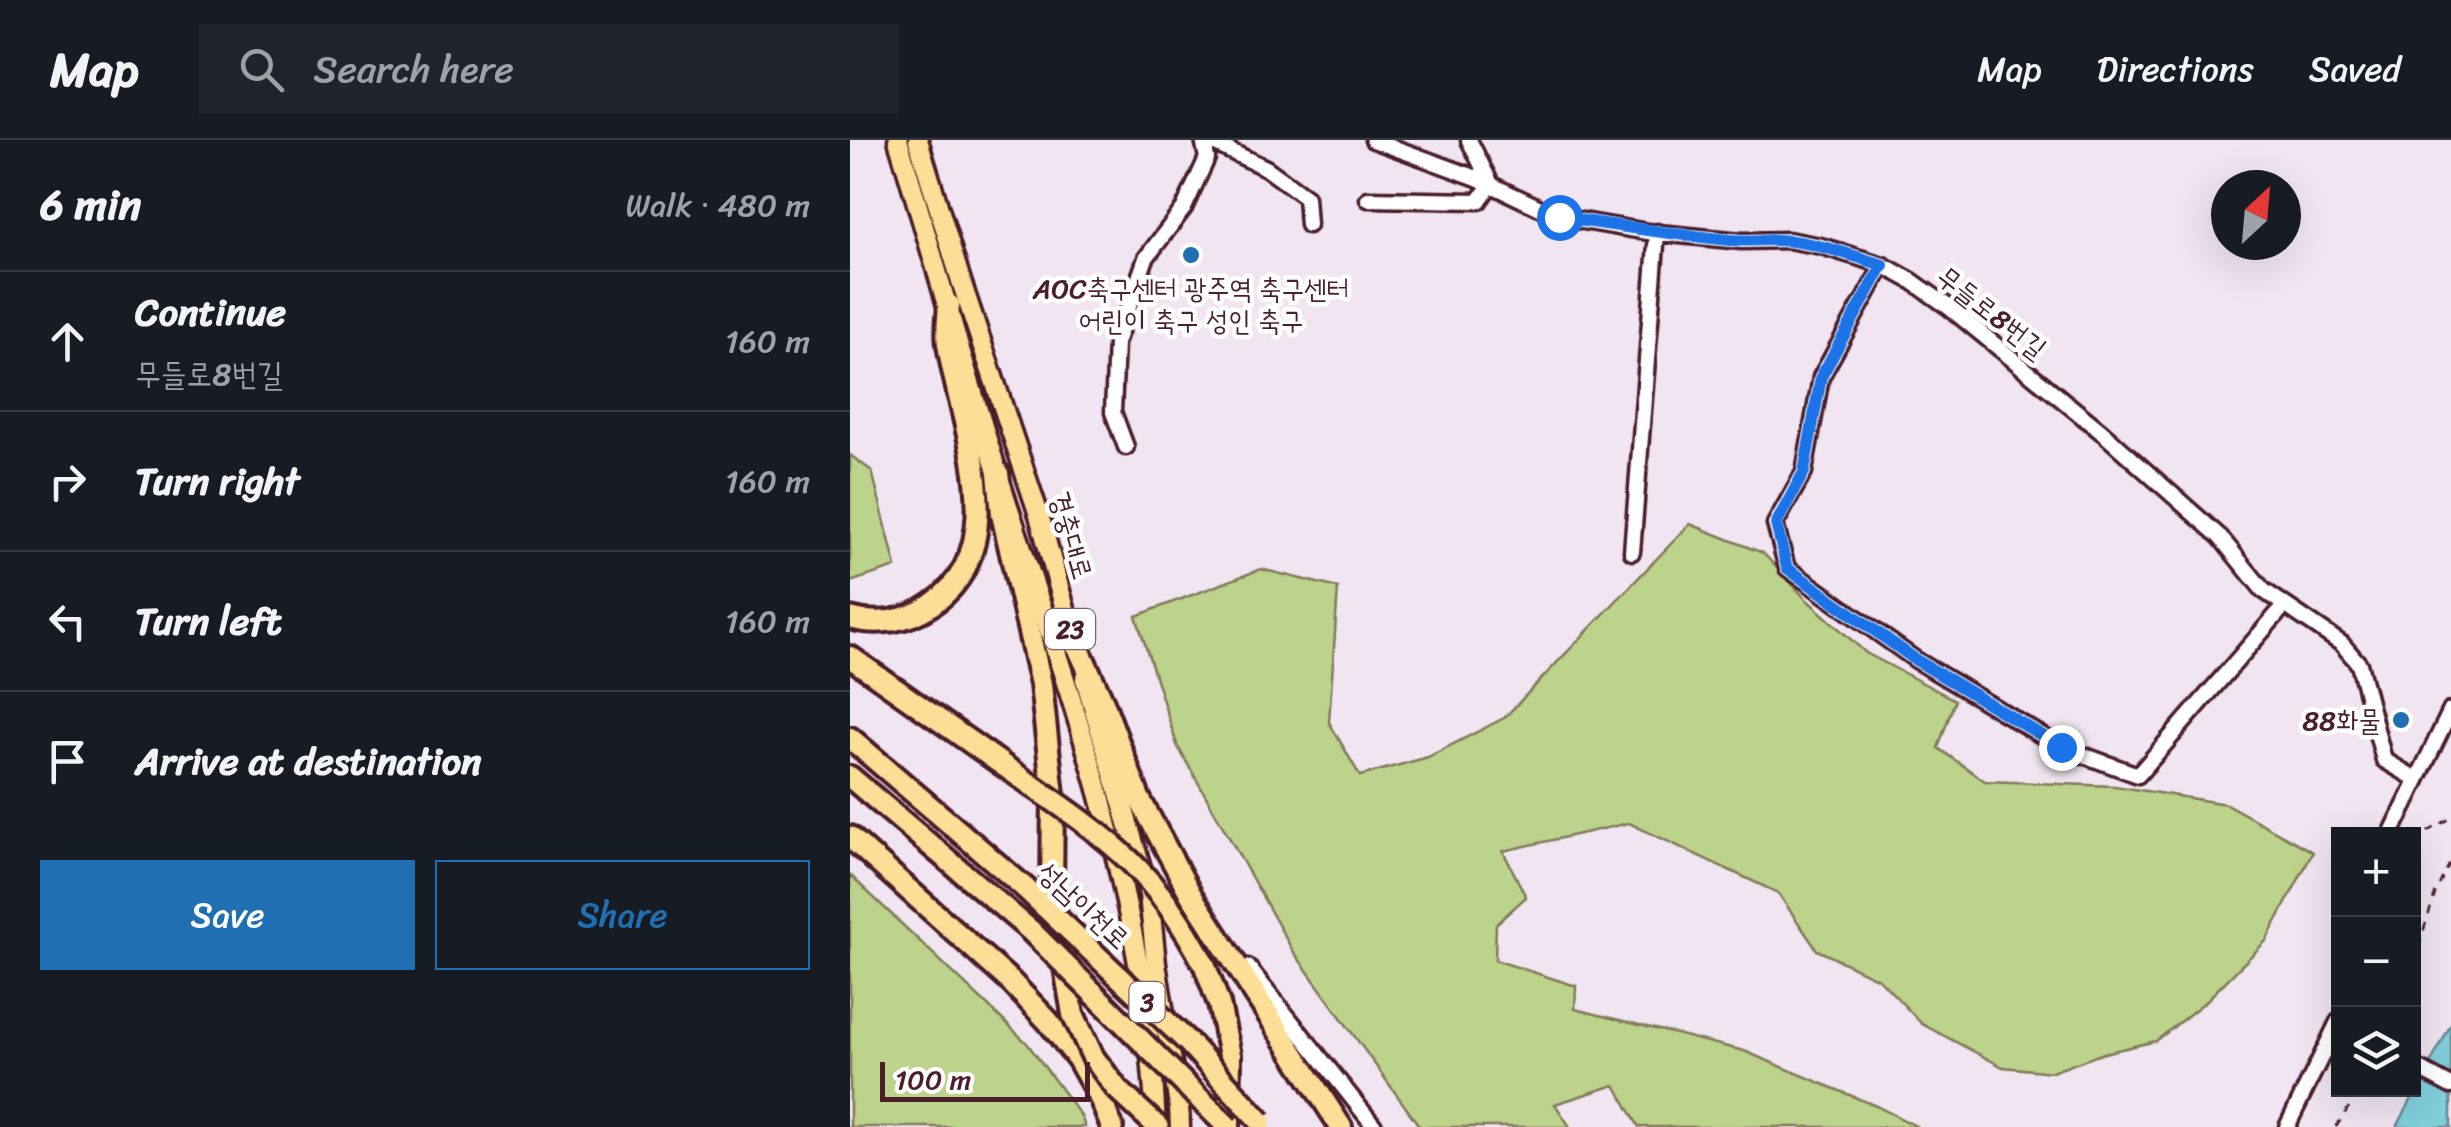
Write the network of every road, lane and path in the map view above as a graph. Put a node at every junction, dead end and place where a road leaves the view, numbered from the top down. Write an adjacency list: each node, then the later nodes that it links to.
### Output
1 (898, 140): 11 (main road, 경충대로 / 23)
2 (918, 140): 17 (main road, 경충대로 / 23)
3 (1205, 140): 8 (street); 12 (street)
4 (1373, 140): 6 (street, 무들로8번길)
5 (1468, 140): 6 (street)
6 (1490, 184): 7 (street); 9 (street, 무들로8번길)
7 (1368, 199)
8 (1308, 225)
9 (1657, 232): 10 (street, 무들로8번길); 14 (street)
10 (1883, 265): 15 (street, 무들로8번길); 15 (street)
11 (949, 305): 13 (main road, 경충대로 / 23); 16 (highway)
12 (1126, 447)
13 (998, 473): 36 (main road, 경충대로 / 23); 36 (highway, bridge)
14 (1632, 552)
15 (2284, 606): 22 (street, 무들로8번길)
16 (850, 618)
17 (1072, 634): 28 (highway); 37 (main road, 경충대로 / 23)
18 (850, 657): 38 (highway, bridge)
19 (2451, 710): 22 (street)
20 (850, 738): 34 (highway, 성남이천로 / 3, bridge)
21 (850, 777): 38 (highway, 성남이천로 / 3, bridge)
22 (2416, 779): 24 (street)
23 (2451, 818): 25 (path)
24 (2394, 827)
25 (2421, 836)
26 (850, 837): 35 (highway)
27 (2451, 861): 29 (path)
28 (1191, 895): 39 (highway); 40 (street)
29 (2421, 939)
30 (2331, 1037): 41 (street)
31 (2421, 1070): 32 (street)
32 (2451, 1086)
33 (2355, 1097): 42 (path)
34 (1264, 1125)
35 (1112, 1127)
36 (1157, 1127)
37 (1180, 1127)
38 (1228, 1127)
39 (1341, 1127)
40 (1375, 1127)
41 (2288, 1127)
42 (2336, 1127)

